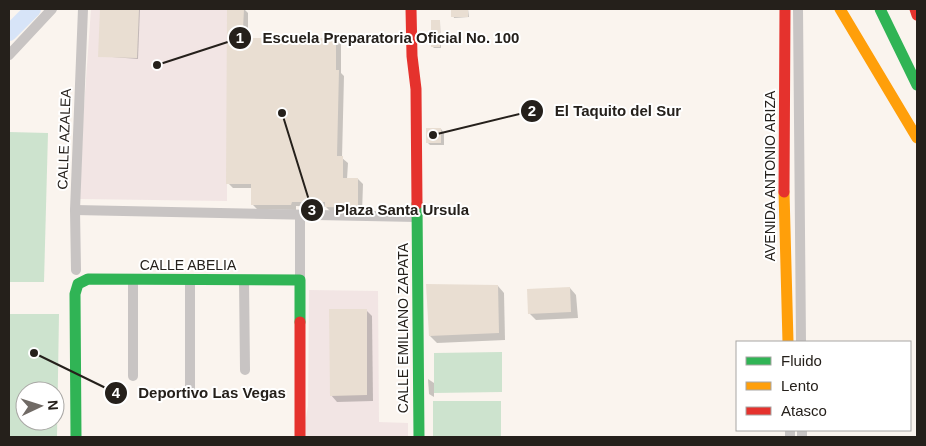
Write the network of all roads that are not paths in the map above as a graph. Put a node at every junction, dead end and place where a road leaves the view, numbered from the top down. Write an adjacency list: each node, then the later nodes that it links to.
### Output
1 (52, 9): 10 (street)
2 (82, 9): 14 (street, CALLE AZALEA)
3 (411, 9): 17 (main road, CALLE EMILIANO ZAPATA)
4 (785, 9): 13 (main road, AVENIDA ANTONIO ARIZA)
5 (798, 9): 15 (street, AVENIDA ANTONIO ARIZA)
6 (840, 9): 12 (main road)
7 (880, 9): 11 (main road)
8 (915, 9): 9 (main road)
9 (917, 15)
10 (9, 55)
11 (917, 85)
12 (917, 138)
13 (784, 208): 15 (street); 23 (main road, AVENIDA ANTONIO ARIZA)
14 (75, 210): 16 (street); 18 (street, CALLE AZALEA)
15 (799, 210): 24 (street, AVENIDA ANTONIO ARIZA)
16 (300, 214): 17 (street); 22 (street)
17 (417, 217): 30 (main road, CALLE EMILIANO ZAPATA)
18 (76, 270)
19 (133, 280): 20 (main road, CALLE ABELIA); 26 (street); 28 (main road, CALLE ABELIA)
20 (190, 280): 21 (main road, CALLE ABELIA); 27 (street)
21 (244, 280): 22 (main road, CALLE ABELIA); 25 (street)
22 (300, 280): 29 (main road)
23 (788, 341)
24 (801, 341)
25 (245, 370)
26 (133, 376)
27 (190, 394)
28 (76, 437)
29 (300, 437)
30 (419, 437)

